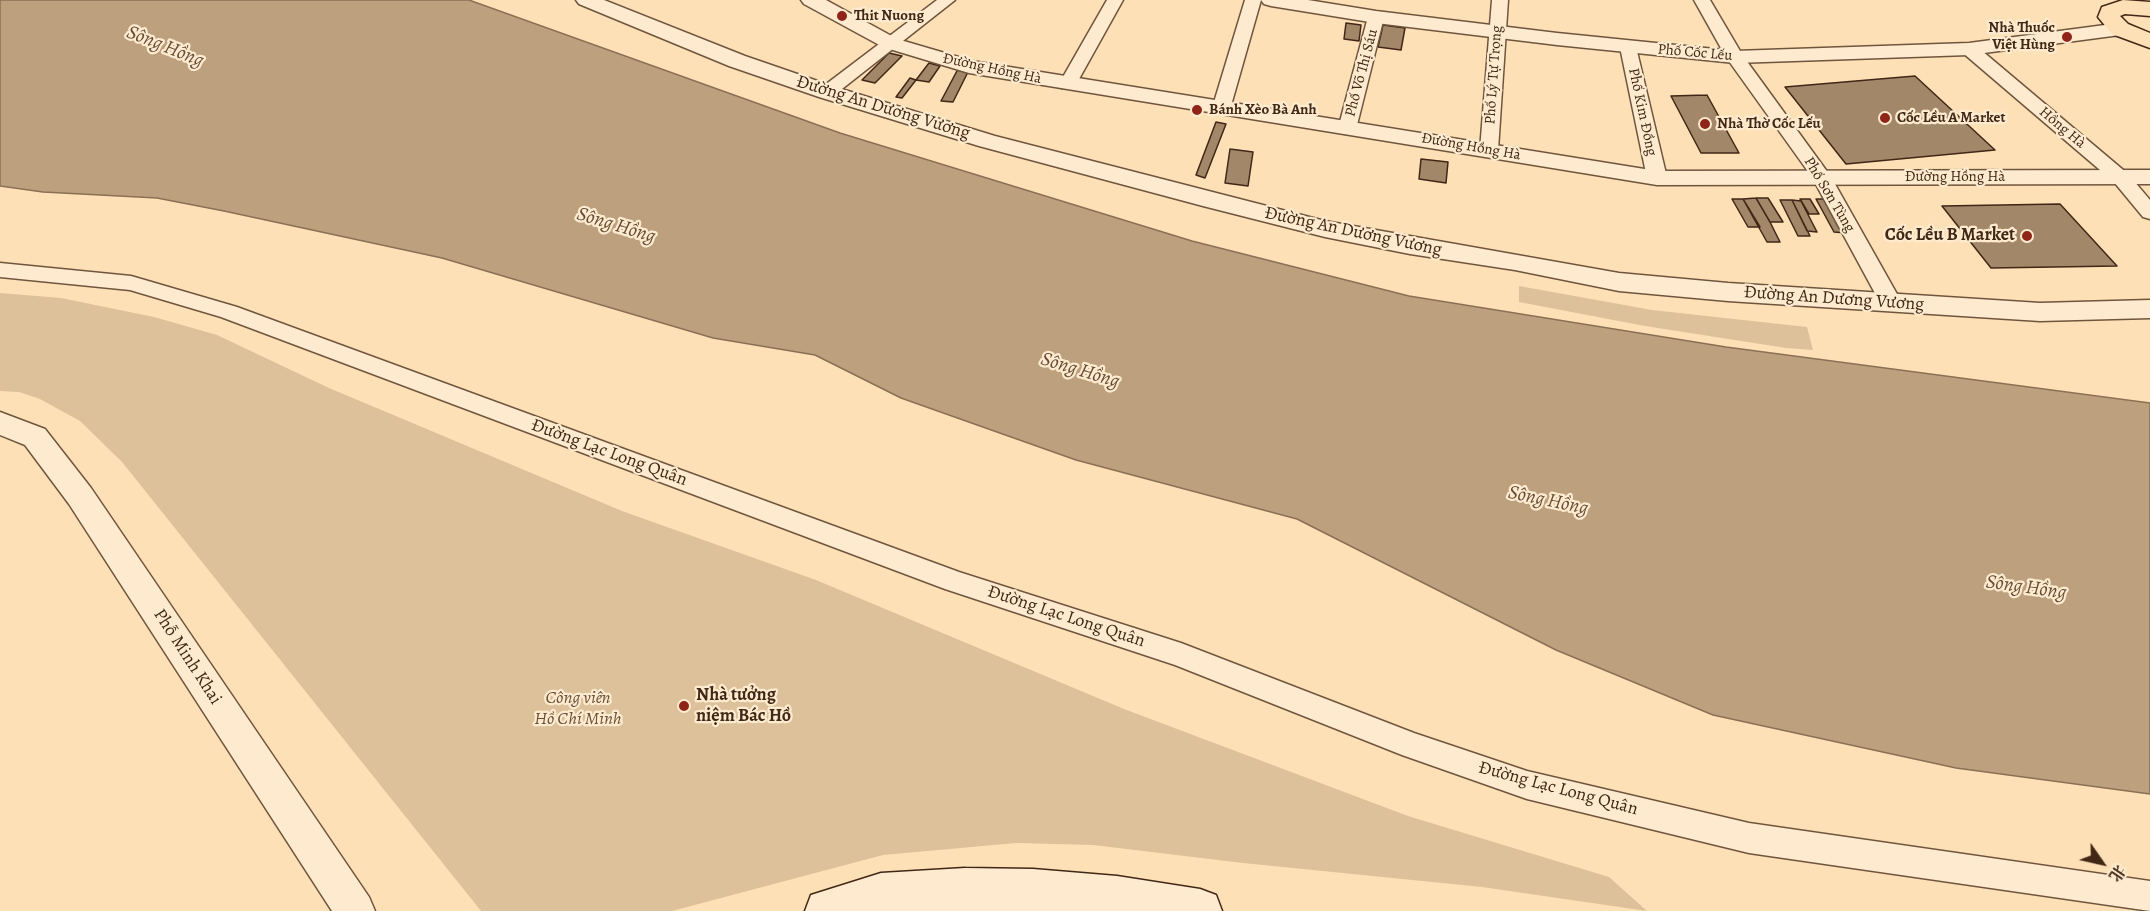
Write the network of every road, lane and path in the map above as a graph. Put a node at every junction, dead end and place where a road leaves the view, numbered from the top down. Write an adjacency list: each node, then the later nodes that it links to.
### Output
1 (586, 0): 18 (street, Đường An Dương Vương)
2 (811, 0): 13 (street, Đường Hồng Hà)
3 (946, 0): 13 (street)
4 (1115, 0): 17 (street)
5 (1253, 0): 19 (street)
6 (1271, 0): 10 (street, Phố Cốc Lếu)
7 (1500, 0): 11 (street, Phố Lý Tự Trọng)
8 (1702, 0): 16 (street, Phố Sơn Tùng)
9 (2121, 10): 12 (main road); 15 (street, Phố Cốc Lếu)
10 (1376, 16): 11 (street, Phố Cốc Lếu); 20 (street, Phố Võ Thị Sáu)
11 (1496, 32): 14 (street, Phố Cốc Lếu); 21 (street, Phố Lý Tự Trọng)
12 (2150, 41)
13 (890, 42): 17 (street, Đường Hồng Hà); 18 (street)
14 (1628, 47): 16 (street, Phố Cốc Lếu); 24 (street, Phố Kim Đồng)
15 (1969, 49): 16 (street, Phố Cốc Lếu); 25 (street, Hồng Hà)
16 (1736, 57): 22 (street, Phố Sơn Tùng)
17 (1068, 84): 19 (street, Đường Hồng Hà)
18 (827, 92): 28 (street, Đường An Dương Vương)
19 (1221, 109): 20 (street, Đường Hồng Hà)
20 (1347, 129): 21 (street, Đường Hồng Hà)
21 (1489, 150): 24 (street, Đường Hồng Hà)
22 (1821, 177): 24 (street, Đường Hồng Hà); 25 (street, Đường Hồng Hà); 28 (street, Phố Sơn Tùng)
23 (2150, 177): 25 (street, Đường Hồng Hà)
24 (1657, 178)
25 (2121, 178): 26 (street, Hồng Hà)
26 (2150, 213)
27 (0, 270): 31 (street, Đường Lạc Long Quân)
28 (1891, 303): 29 (street, Đường An Dương Vương)
29 (2150, 309)
30 (0, 423): 32 (street, Phỗ Minh Khai)
31 (2150, 897)
32 (355, 911)
33 (827, 911): 34 (main road)
34 (1200, 911)

